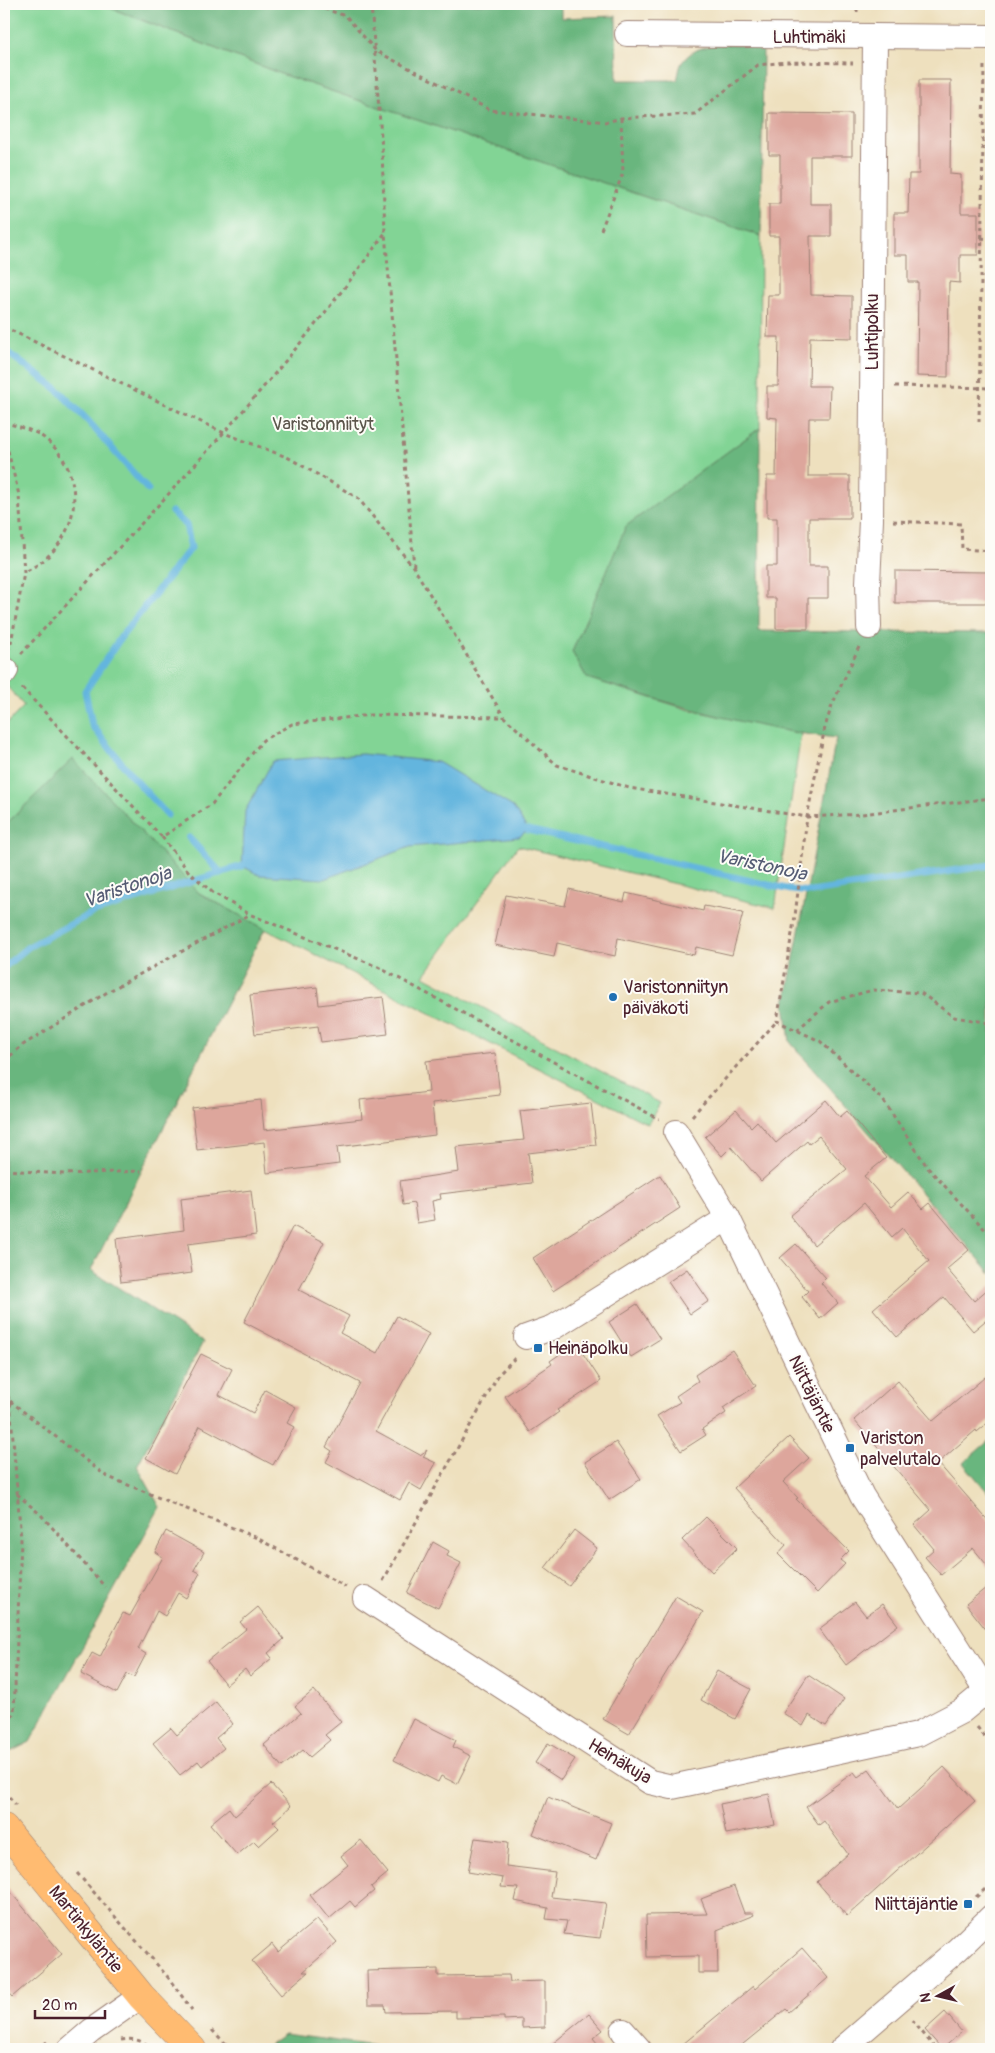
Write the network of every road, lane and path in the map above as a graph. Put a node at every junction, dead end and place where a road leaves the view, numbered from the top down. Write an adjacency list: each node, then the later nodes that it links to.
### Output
1 (309, 4): 6 (path)
2 (371, 4): 6 (path)
3 (627, 34): 5 (street, Luhtimäki)
4 (991, 37): 5 (street, Luhtimäki)
5 (875, 38): 7 (street, Luhtipolku)
6 (376, 52): 9 (path); 11 (path)
7 (874, 64): 9 (path); 15 (street, Luhtipolku)
8 (984, 65): 12 (path)
9 (621, 118): 10 (path)
10 (601, 230)
11 (385, 233): 20 (path); 24 (path)
12 (981, 238): 13 (path); 16 (path)
13 (991, 239)
14 (4, 327): 20 (path)
15 (872, 385): 16 (path); 22 (street, Luhtipolku)
16 (980, 388): 17 (path); 19 (path)
17 (991, 388)
18 (4, 422): 25 (path)
19 (980, 422)
20 (224, 433): 24 (path); 27 (path)
21 (4, 435): 25 (path)
22 (871, 520): 23 (path); 26 (street, Luhtipolku)
23 (991, 551)
24 (414, 568): 28 (path)
25 (24, 573): 27 (path)
26 (869, 627): 30 (path)
27 (5, 672): 31 (path)
28 (504, 717): 30 (path); 31 (path)
29 (991, 798): 30 (path)
30 (808, 817): 33 (path)
31 (162, 837): 32 (path)
32 (249, 914): 36 (path); 37 (path)
33 (777, 1021): 35 (path); 37 (path)
34 (991, 1025): 35 (path)
35 (797, 1030): 41 (path)
36 (4, 1062)
37 (676, 1132): 40 (street, Niittäjäntie)
38 (4, 1170): 39 (path)
39 (141, 1171)
40 (728, 1218): 42 (street); 48 (street, Niittäjäntie)
41 (991, 1236)
42 (526, 1337): 47 (path)
43 (4, 1388): 44 (path)
44 (10, 1401): 45 (path); 47 (path)
45 (17, 1494): 46 (path); 49 (path)
46 (105, 1587)
47 (365, 1598): 48 (street, Heinäkuja)
48 (990, 1692)
49 (4, 1727)
50 (4, 1791): 51 (path)
51 (10, 1817): 54 (main road, Martinkyläntie)
52 (76, 1872): 55 (path)
53 (991, 1917): 63 (street)
54 (141, 1996): 59 (street); 60 (main road, Martinkyläntie)
55 (194, 2013)
56 (910, 2018): 64 (path)
57 (206, 2025): 61 (path)
58 (623, 2031): 62 (street)
59 (70, 2049)
60 (192, 2049)
61 (231, 2049)
62 (639, 2049)
63 (842, 2049)
64 (936, 2049)

